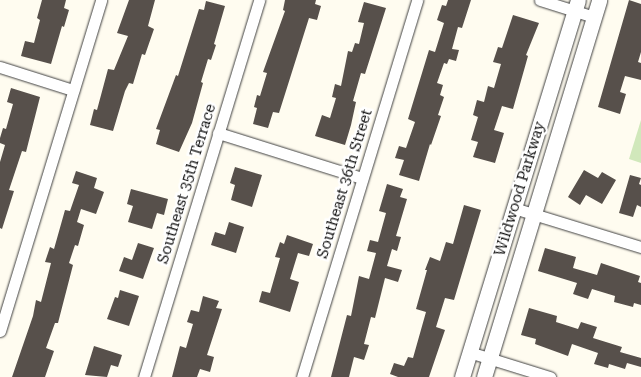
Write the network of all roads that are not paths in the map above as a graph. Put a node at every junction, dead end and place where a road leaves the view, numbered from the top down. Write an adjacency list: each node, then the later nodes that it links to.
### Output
1 (101, 0): 9 (street)
2 (259, 0): 10 (street, Southeast 35th Terrace)
3 (417, 0): 11 (street, Southeast 36th Street)
4 (540, 0): 6 (street)
5 (599, 0): 7 (street, Wildwood Parkway)
6 (577, 6): 7 (street); 12 (street, Wildwood Parkway)
7 (594, 17): 13 (street, Wildwood Parkway)
8 (0, 67): 9 (street)
9 (73, 90): 15 (street)
10 (218, 133): 11 (street); 18 (street, Southeast 35th Terrace)
11 (362, 178): 19 (street, Southeast 36th Street)
12 (514, 208): 13 (street); 16 (street, Wildwood Parkway)
13 (533, 214): 14 (street); 17 (street, Wildwood Parkway)
14 (641, 247)
15 (0, 331)
16 (470, 352): 17 (street); 20 (street, Wildwood Parkway)
17 (490, 358): 21 (street, Wildwood Parkway); 22 (street)
18 (144, 377)
19 (302, 377)
20 (462, 377)
21 (484, 377)
22 (550, 377)

